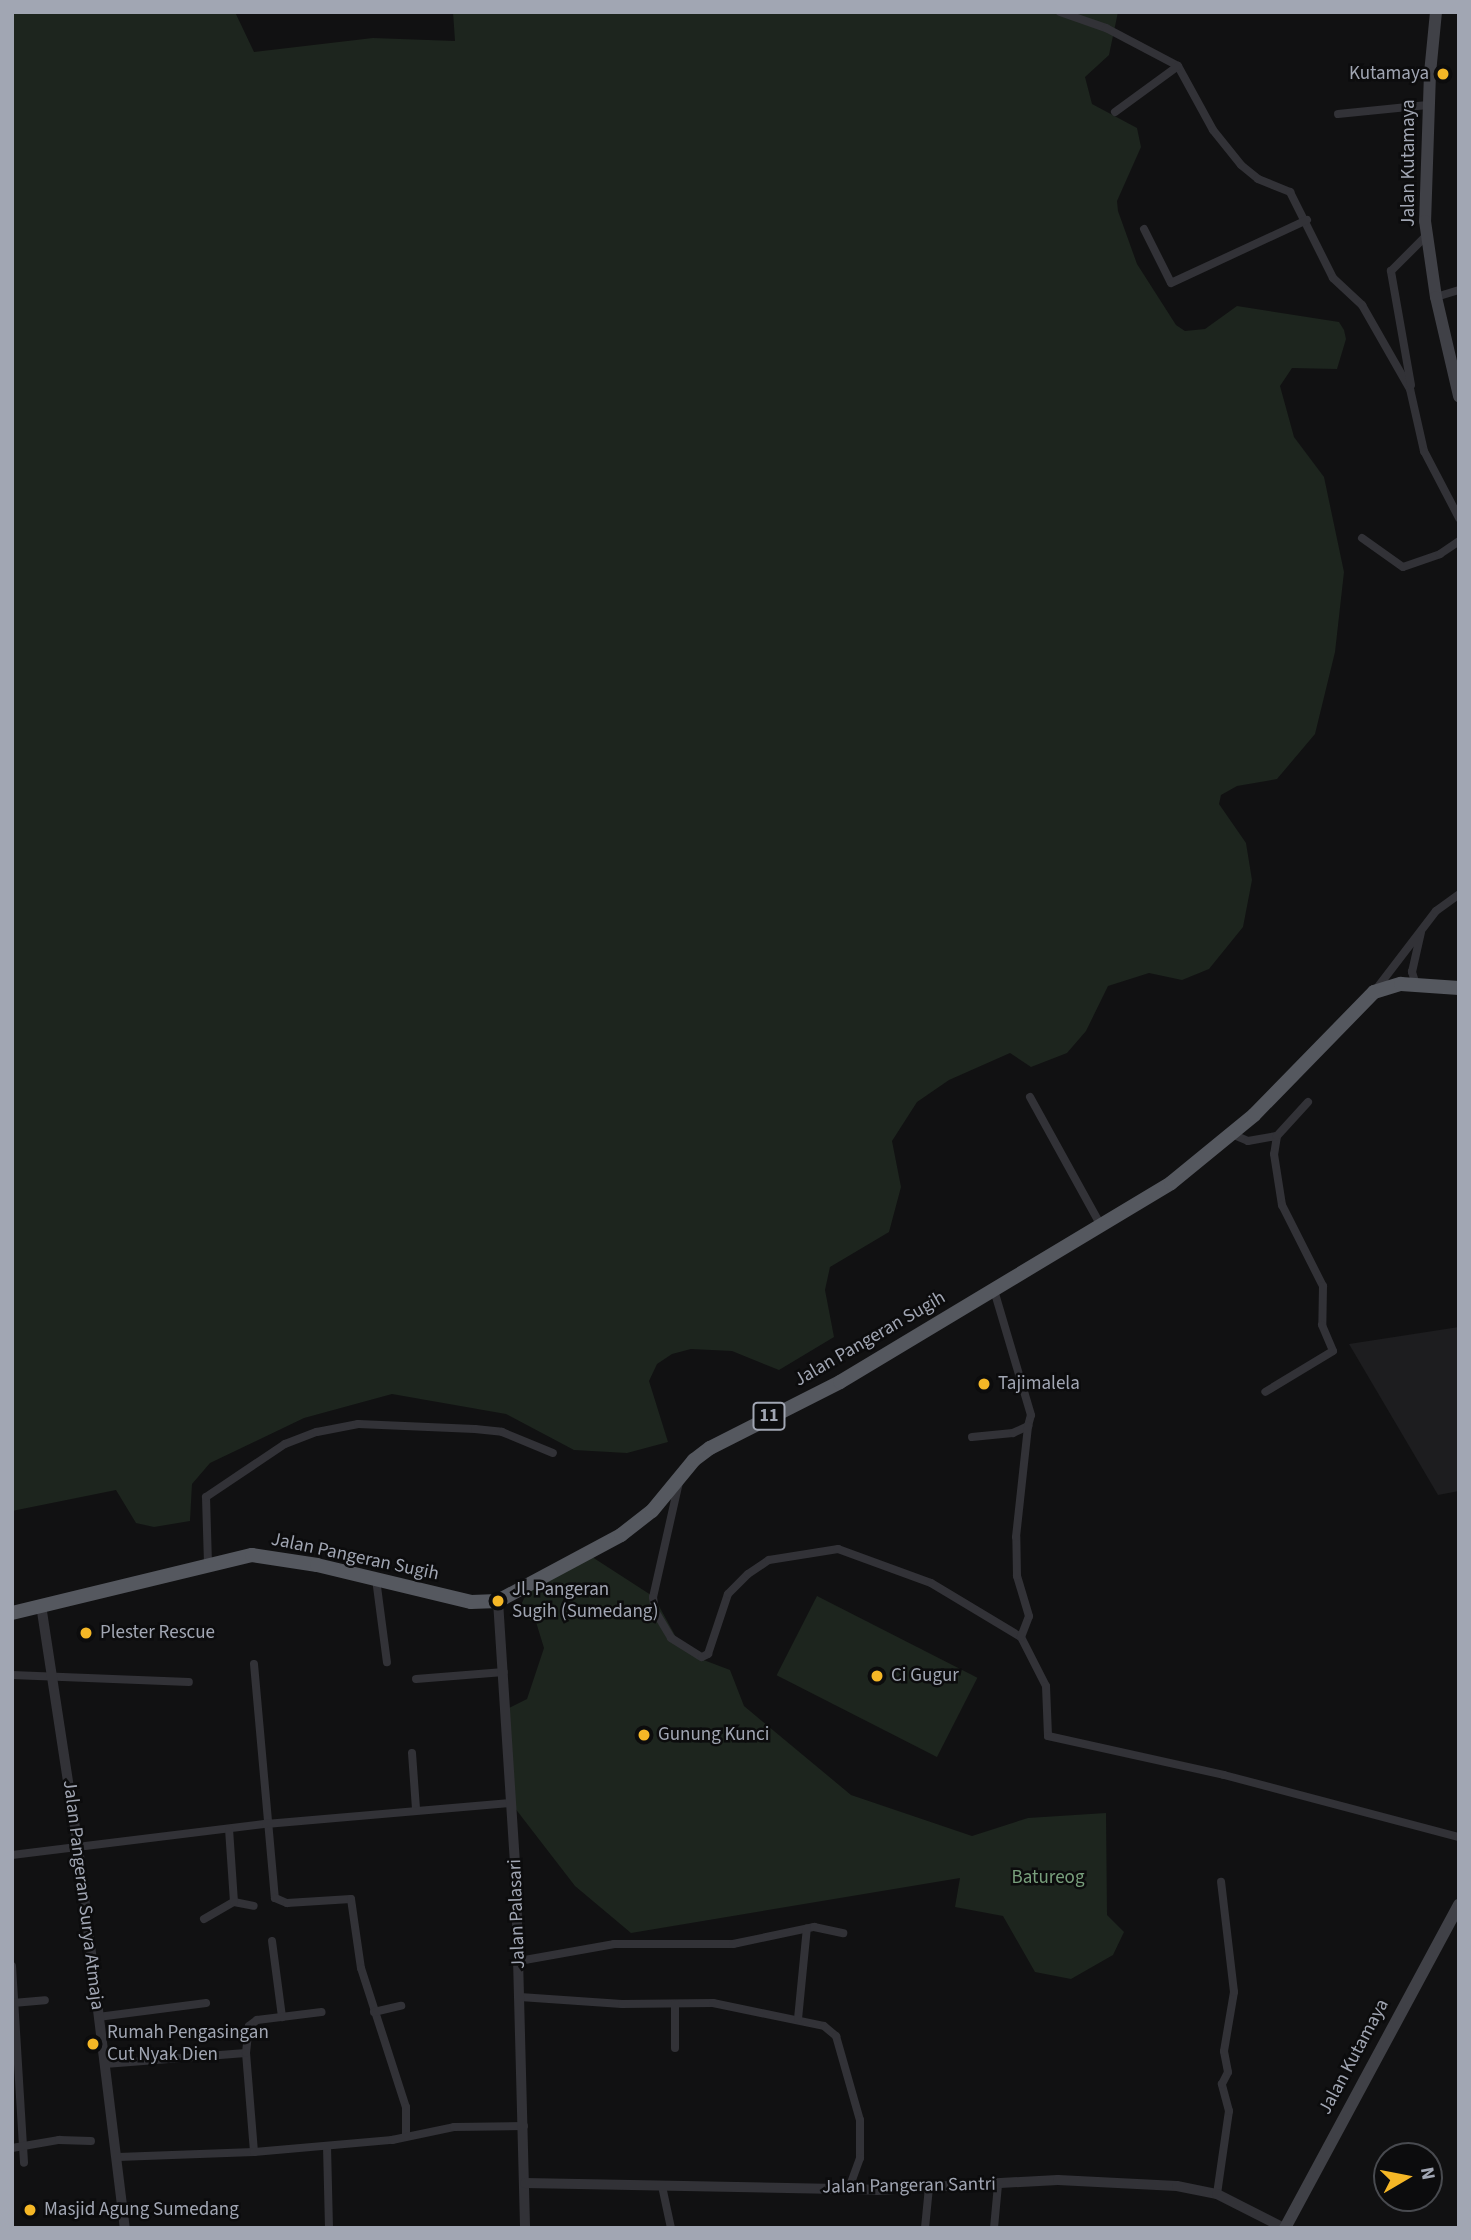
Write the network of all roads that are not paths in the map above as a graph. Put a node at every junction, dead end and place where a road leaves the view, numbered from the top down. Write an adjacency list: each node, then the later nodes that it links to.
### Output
1 (1060, 12): 3 (street)
2 (1436, 12): 4 (main road, Jalan Kutamaya)
3 (1178, 66): 5 (street); 7 (street)
4 (1428, 106): 6 (street); 9 (main road, Jalan Kutamaya)
5 (1115, 112)
6 (1338, 114)
7 (1307, 220): 8 (street); 13 (street)
8 (1144, 229)
9 (1427, 235): 11 (main road, Jalan Kutamaya); 13 (street)
10 (1459, 290): 11 (street)
11 (1436, 297): 12 (main road, Jalan Kutamaya)
12 (1459, 396)
13 (1416, 402): 14 (street)
14 (1459, 518)
15 (1362, 538): 16 (street)
16 (1459, 541)
17 (1459, 894): 18 (street)
18 (1423, 926): 19 (street); 21 (street)
19 (1416, 985): 20 (highway); 21 (highway)
20 (1459, 988)
21 (1374, 992): 24 (highway, Jalan Pangeran Sugih / 11)
22 (1030, 1097): 26 (street)
23 (1308, 1102): 25 (street)
24 (1234, 1135): 25 (street); 26 (highway, Jalan Pangeran Sugih / 11)
25 (1277, 1136): 28 (street)
26 (1100, 1224): 27 (highway, Jalan Pangeran Sugih / 11)
27 (994, 1290): 29 (street); 32 (highway, Jalan Pangeran Sugih / 11)
28 (1265, 1392)
29 (1028, 1426): 30 (street); 38 (street)
30 (972, 1437)
31 (553, 1452): 33 (street)
32 (680, 1475): 35 (highway, Jalan Pangeran Sugih / 11); 38 (street)
33 (208, 1564): 34 (highway, Jalan Pangeran Sugih / 11); 36 (highway, Jalan Pangeran Sugih / 11)
34 (376, 1579): 35 (highway, Jalan Pangeran Sugih / 11); 39 (street)
35 (498, 1601): 41 (street, Jalan Palasari)
36 (41, 1605): 37 (highway, Jalan Pangeran Sugih / 11); 42 (street, Jalan Pangeran Surya Atmaja)
37 (12, 1613)
38 (1021, 1637): 51 (street)
39 (387, 1662)
40 (254, 1664): 49 (street)
41 (503, 1672): 44 (street); 47 (street, Jalan Palasari)
42 (53, 1674): 43 (street); 45 (street); 52 (street, Jalan Pangeran Surya Atmaja)
43 (12, 1675)
44 (416, 1679)
45 (189, 1682)
46 (412, 1754): 48 (street)
47 (512, 1803): 48 (street); 62 (street, Jalan Palasari)
48 (416, 1809): 49 (street)
49 (266, 1824): 50 (street); 71 (street)
50 (229, 1829): 52 (street); 55 (street)
51 (1459, 1837)
52 (78, 1847): 53 (street); 72 (street, Jalan Pangeran Surya Atmaja)
53 (12, 1855)
54 (1221, 1882): 93 (street)
55 (234, 1902): 57 (street); 58 (street)
56 (1459, 1905): 100 (main road, Jalan Kutamaya)
57 (254, 1906)
58 (204, 1919)
59 (807, 1928): 60 (street); 62 (street); 74 (street)
60 (843, 1933)
61 (272, 1941): 73 (street)
62 (519, 1961): 64 (street, Jalan Palasari)
63 (12, 1966): 66 (street)
64 (520, 1997): 68 (street); 79 (street, Jalan Palasari)
65 (45, 2000): 66 (street)
66 (13, 2003): 77 (street)
67 (206, 2003): 72 (street)
68 (676, 2004): 74 (street); 75 (street)
69 (401, 2006): 71 (street)
70 (322, 2012): 73 (street)
71 (374, 2012): 80 (street)
72 (98, 2017): 78 (street, Jalan Pangeran Surya Atmaja)
73 (282, 2017): 76 (street)
74 (798, 2020): 92 (street)
75 (674, 2048)
76 (246, 2053): 78 (street); 85 (street)
77 (14, 2060): 82 (street)
78 (105, 2064): 86 (street, Jalan Pangeran Surya Atmaja)
79 (524, 2126): 80 (street); 88 (street, Jalan Palasari)
80 (406, 2135): 83 (street)
81 (91, 2141): 82 (street)
82 (23, 2146): 84 (street); 87 (street)
83 (327, 2146): 85 (street); 95 (street)
84 (12, 2148)
85 (254, 2152): 86 (street)
86 (118, 2157): 94 (street, Jalan Pangeran Surya Atmaja)
87 (24, 2163)
88 (525, 2183): 90 (street, Jalan Pangeran Santri); 96 (street, Jalan Palasari)
89 (998, 2185): 91 (street, Jalan Pangeran Santri); 93 (street, Jalan Pangeran Santri); 99 (street)
90 (662, 2186): 92 (street, Jalan Pangeran Santri); 97 (street)
91 (929, 2188): 92 (street, Jalan Pangeran Santri); 98 (street)
92 (849, 2189)
93 (1217, 2194): 100 (street, Jalan Pangeran Santri)
94 (125, 2228)
95 (329, 2228)
96 (525, 2228)
97 (671, 2228)
98 (925, 2228)
99 (994, 2228)
100 (1284, 2228)

